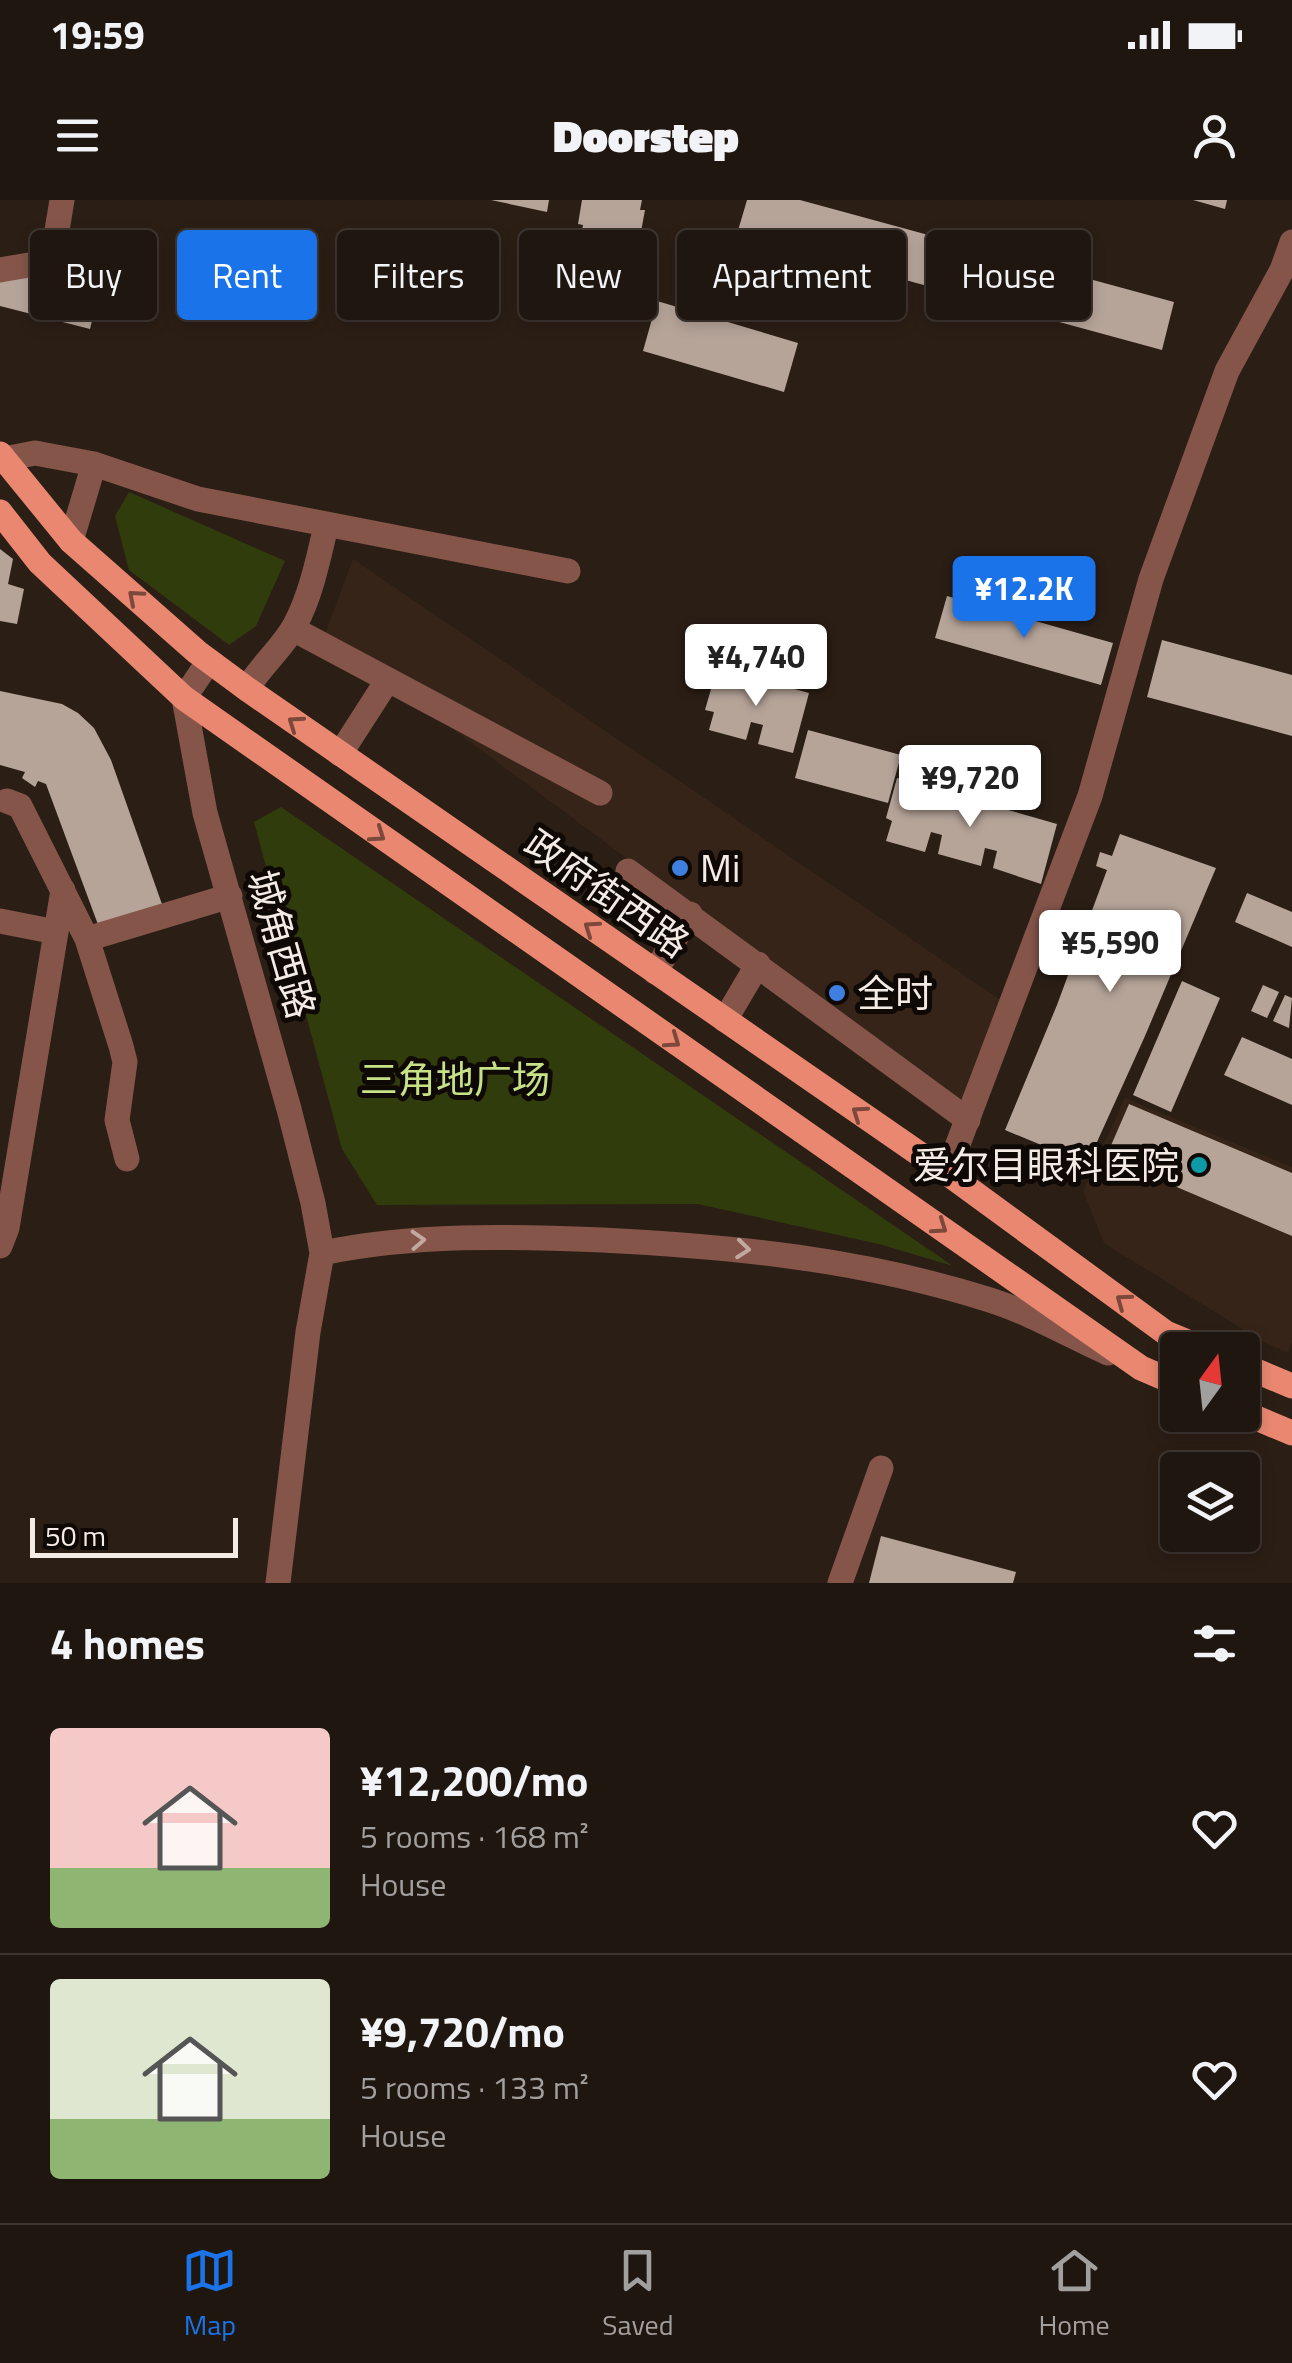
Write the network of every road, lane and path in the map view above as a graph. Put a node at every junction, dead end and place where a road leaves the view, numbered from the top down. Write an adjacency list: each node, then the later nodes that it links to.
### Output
1 (62, 200): 3 (street)
2 (1292, 242): 28 (street)
3 (0, 270)
4 (2, 456): 5 (street); 8 (main road, 政府街西路)
5 (94, 464): 7 (street); 8 (street)
6 (0, 512): 14 (main road)
7 (326, 526): 9 (street); 10 (street)
8 (70, 541): 11 (main road, 政府街西路, one-way to 8)
9 (568, 571)
10 (293, 629): 12 (street); 13 (street)
11 (209, 661): 13 (main road, 政府街西路); 14 (street)
12 (387, 681): 15 (street); 16 (street)
13 (247, 690): 15 (main road, 政府街西路, one-way to 13)
14 (184, 698): 20 (street, 城角西路); 34 (main road, one-way to 34)
15 (340, 754): 26 (main road, 政府街西路, one-way to 15)
16 (600, 793)
17 (7, 801): 19 (street)
18 (628, 871): 21 (street)
19 (63, 890): 23 (street); 24 (street)
20 (230, 896): 24 (street); 32 (street, 城角西路)
21 (690, 914): 25 (street); 26 (street)
22 (0, 921): 23 (street)
23 (56, 932): 31 (street)
24 (87, 939): 29 (street)
25 (758, 964): 27 (street); 28 (street)
26 (655, 972): 27 (main road, 政府街西路)
27 (725, 1020): 30 (main road, 政府街西路, one-way to 27)
28 (968, 1120): 30 (street)
29 (127, 1159)
30 (947, 1173): 33 (main road, 政府街西路, one-way to 30)
31 (0, 1246)
32 (322, 1253): 34 (street, one-way to 34); 41 (street)
33 (1166, 1332)
34 (1142, 1368): 36 (main road)
35 (1260, 1373): 37 (main road)
36 (1160, 1376)
37 (1292, 1386)
38 (1260, 1420): 39 (main road)
39 (1292, 1433)
40 (882, 1468): 42 (street)
41 (278, 1583)
42 (840, 1583)

